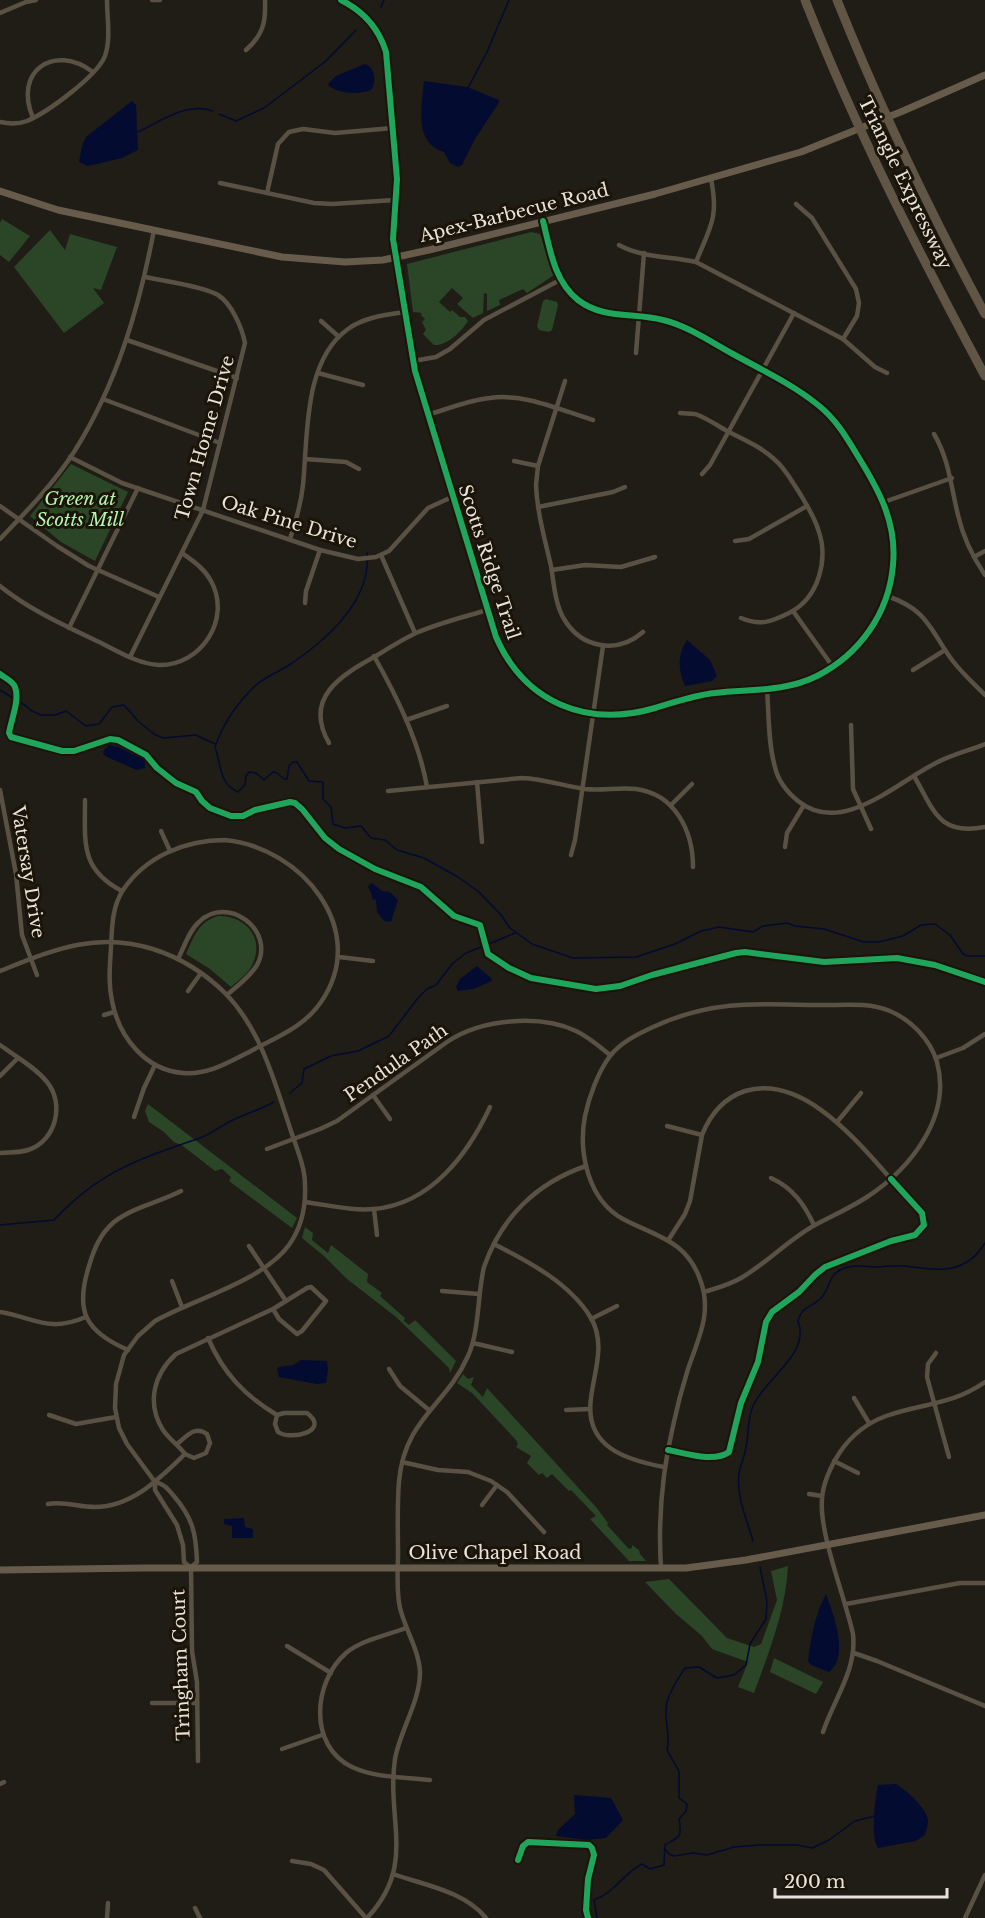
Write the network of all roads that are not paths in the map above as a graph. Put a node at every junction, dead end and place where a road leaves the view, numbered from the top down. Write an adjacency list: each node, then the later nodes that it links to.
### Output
1 (36, 0): 10 (street)
2 (107, 0): 12 (street)
3 (152, 0): 4 (street)
4 (160, 0)
5 (265, 0): 11 (street)
6 (341, 0): 9 (street, Scotts Ridge Trail)
7 (804, 0): 44 (highway, Triangle Expressway)
8 (837, 0): 33 (highway, Triangle Expressway)
9 (349, 2): 16 (street, Scotts Ridge Trail)
10 (0, 13)
11 (246, 50)
12 (93, 72): 14 (street); 14 (street)
13 (985, 75): 17 (street, Apex-Barbecue Road)
14 (33, 118): 15 (street)
15 (0, 122)
16 (393, 128): 20 (street); 21 (street, Scotts Ridge Trail)
17 (711, 179): 23 (street, Apex-Barbecue Road); 28 (street)
18 (220, 183): 20 (street)
19 (0, 191): 24 (street, Apex-Barbecue Road)
20 (267, 193): 21 (street)
21 (395, 200): 27 (street, Scotts Ridge Trail)
22 (796, 204): 37 (street)
23 (543, 221): 27 (street, Apex-Barbecue Road); 30 (street, Scotts Ridge Trail)
24 (154, 230): 27 (street, Apex-Barbecue Road); 29 (street)
25 (619, 245): 26 (street)
26 (644, 253): 28 (street); 34 (street)
27 (397, 258): 31 (street, Scotts Ridge Trail)
28 (696, 262): 32 (street)
29 (145, 277): 38 (street); 45 (street, Town Home Drive)
30 (560, 280): 34 (street, Scotts Ridge Trail); 40 (street)
31 (405, 312): 36 (street); 40 (street, Scotts Ridge Trail)
32 (794, 313): 37 (street); 41 (street)
33 (985, 314)
34 (639, 317): 39 (street); 41 (street, Scotts Ridge Trail)
35 (321, 321): 36 (street)
36 (338, 336): 42 (street)
37 (843, 339): 43 (street)
38 (127, 340): 45 (street); 48 (street)
39 (636, 353)
40 (413, 361): 51 (street, Scotts Ridge Trail)
41 (763, 370): 53 (street); 66 (street, Scotts Ridge Trail)
42 (318, 373): 47 (street); 57 (street)
43 (887, 374)
44 (985, 376)
45 (237, 378): 55 (street, Town Home Drive)
46 (564, 381): 49 (street)
47 (363, 386)
48 (103, 399): 55 (street); 56 (street)
49 (555, 409): 51 (street); 52 (street); 59 (street)
50 (680, 413): 53 (street)
51 (427, 415): 65 (street, Scotts Ridge Trail)
52 (593, 420)
53 (729, 432): 61 (street); 68 (street)
54 (934, 434): 62 (street)
55 (220, 443): 70 (street, Town Home Drive)
56 (70, 457): 64 (street, Oak Pine Drive); 71 (street)
57 (305, 459): 60 (street); 72 (street)
58 (514, 461): 59 (street)
59 (538, 466): 69 (street)
60 (359, 469)
61 (702, 474)
62 (952, 478): 66 (street); 80 (street)
63 (625, 487): 69 (street)
64 (138, 488): 70 (street, Oak Pine Drive); 81 (street)
65 (452, 497): 78 (street); 88 (street, Scotts Ridge Trail)
66 (884, 502): 85 (street, Scotts Ridge Trail)
67 (0, 506): 71 (street)
68 (807, 506): 74 (street); 89 (street)
69 (538, 507): 82 (street)
70 (203, 510): 72 (street, Oak Pine Drive); 77 (street, Town Home Drive)
71 (20, 519): 73 (street); 81 (street)
72 (290, 538): 75 (street, Oak Pine Drive)
73 (0, 539)
74 (735, 541)
75 (320, 550): 78 (street, Oak Pine Drive); 87 (street)
76 (985, 551): 80 (street)
77 (182, 553): 86 (street, Town Home Drive); 97 (street)
78 (381, 555): 92 (street)
79 (655, 557): 82 (street)
80 (974, 557): 83 (street)
81 (97, 570): 86 (street); 91 (street)
82 (552, 570): 94 (street)
83 (985, 575)
84 (0, 586): 91 (street)
85 (887, 596): 95 (street); 98 (street, Scotts Ridge Trail)
86 (159, 597): 97 (street, Town Home Drive)
87 (305, 603)
88 (487, 610): 92 (street); 103 (street, Scotts Ridge Trail)
89 (793, 611): 90 (street); 98 (street)
90 (741, 618)
91 (69, 628): 97 (street)
92 (416, 633): 96 (street)
93 (643, 633): 94 (street)
94 (603, 646): 103 (street)
95 (945, 650): 99 (street); 101 (street)
96 (375, 656): 104 (street); 106 (street)
97 (130, 657)
98 (833, 667): 100 (street, Scotts Ridge Trail)
99 (913, 670)
100 (767, 690): 103 (street, Scotts Ridge Trail); 117 (street)
101 (985, 695)
102 (447, 706): 104 (street)
103 (593, 714): 112 (street)
104 (406, 720): 111 (street)
105 (851, 725): 118 (street)
106 (329, 743)
107 (985, 744): 108 (street)
108 (914, 776): 118 (street); 119 (street)
109 (477, 782): 111 (street); 112 (street); 122 (street)
110 (692, 784): 116 (street)
111 (427, 787): 114 (street)
112 (583, 788): 116 (street); 125 (street)
113 (0, 790): 131 (street, Vatersay Drive)
114 (388, 791)
115 (85, 800): 127 (street)
116 (672, 805): 126 (street)
117 (804, 805): 118 (street); 123 (street)
118 (860, 808): 120 (street)
119 (985, 827)
120 (871, 830)
121 (161, 831): 124 (street)
122 (482, 842)
123 (785, 847)
124 (170, 851): 127 (street); 129 (street)
125 (571, 855)
126 (693, 867)
127 (122, 891): 128 (street)
128 (111, 942): 130 (street); 131 (street); 138 (street)
129 (339, 957): 132 (street); 142 (street)
130 (178, 958): 134 (street); 137 (street)
131 (31, 959): 133 (street); 135 (street, Vatersay Drive)
132 (372, 961)
133 (0, 971)
134 (201, 973): 136 (street); 137 (street)
135 (37, 975)
136 (188, 991)
137 (227, 995): 142 (street)
138 (114, 1012): 139 (street); 146 (street)
139 (104, 1015)
140 (985, 1034): 145 (street)
141 (0, 1045): 144 (street)
142 (260, 1046): 146 (street); 156 (street)
143 (610, 1055): 145 (street); 149 (street, Pendula Path); 159 (street)
144 (18, 1058): 147 (street); 158 (street)
145 (936, 1058): 161 (street)
146 (155, 1065): 151 (street)
147 (0, 1076)
148 (861, 1093): 153 (street)
149 (373, 1095): 152 (street); 156 (street, Pendula Path)
150 (490, 1107): 164 (street)
151 (134, 1117)
152 (390, 1119)
153 (837, 1122): 155 (street); 161 (street)
154 (668, 1126): 155 (street)
155 (702, 1135): 167 (street)
156 (294, 1138): 157 (street, Pendula Path); 163 (street)
157 (267, 1149)
158 (0, 1153)
159 (586, 1166): 167 (street); 168 (street)
160 (771, 1178): 165 (street)
161 (891, 1179): 165 (street)
162 (181, 1191): 180 (street)
163 (305, 1202): 164 (street); 170 (street)
164 (374, 1209): 166 (street)
165 (814, 1225): 173 (street)
166 (377, 1235)
167 (669, 1239): 173 (street)
168 (494, 1244): 174 (street); 181 (street)
169 (249, 1246): 170 (street)
170 (264, 1268): 175 (street); 177 (street)
171 (172, 1281): 177 (street)
172 (442, 1291): 174 (street)
173 (704, 1292): 203 (street)
174 (479, 1294): 183 (street)
175 (286, 1301): 178 (street); 178 (street)
176 (617, 1306): 181 (street)
177 (182, 1307): 184 (street)
178 (273, 1309): 182 (street)
179 (0, 1312): 180 (street)
180 (86, 1317): 184 (street)
181 (591, 1319): 191 (street)
182 (208, 1338): 195 (street); 198 (street)
183 (473, 1343): 185 (street); 192 (street)
184 (128, 1350): 196 (street)
185 (512, 1352)
186 (936, 1353): 190 (street)
187 (389, 1369): 192 (street)
188 (985, 1382): 190 (street)
189 (854, 1398): 197 (street)
190 (935, 1405): 197 (street); 200 (street)
191 (590, 1409): 193 (street); 203 (street)
192 (429, 1410): 202 (street)
193 (566, 1410)
194 (50, 1415): 196 (street)
195 (277, 1415): 195 (street)
196 (116, 1417): 205 (street)
197 (869, 1423): 201 (street)
198 (177, 1444): 199 (street); 199 (street)
199 (186, 1454): 205 (street)
200 (948, 1457)
201 (834, 1461): 204 (street); 208 (street)
202 (402, 1462): 206 (street); 215 (street)
203 (664, 1467): 216 (street)
204 (858, 1473)
205 (154, 1482): 209 (street); 214 (street); 214 (street)
206 (497, 1485): 210 (street); 212 (street)
207 (809, 1494): 208 (street)
208 (822, 1496): 213 (street)
209 (48, 1504)
210 (483, 1505)
211 (985, 1515): 213 (street, Olive Chapel Road)
212 (544, 1532)
213 (829, 1544): 216 (street, Olive Chapel Road); 219 (street)
214 (191, 1568): 215 (street, Olive Chapel Road); 217 (street, Olive Chapel Road); 225 (street, Tringham Court)
215 (398, 1568): 216 (street, Olive Chapel Road); 220 (street)
216 (661, 1568)
217 (0, 1570)
218 (985, 1583): 219 (street)
219 (846, 1604): 222 (street)
220 (406, 1628): 223 (street); 231 (street)
221 (287, 1646): 223 (street)
222 (854, 1653): 226 (street); 227 (street)
223 (331, 1673): 228 (street)
224 (152, 1703): 225 (street)
225 (197, 1703): 230 (street, Tringham Court)
226 (985, 1706)
227 (823, 1732)
228 (322, 1735): 229 (street); 231 (street)
229 (282, 1749)
230 (198, 1761)
231 (394, 1776): 232 (street); 234 (street)
232 (429, 1780)
233 (292, 1861): 240 (street)
234 (393, 1874): 240 (street); 241 (street)
235 (985, 1875): 242 (street)
236 (108, 1903): 238 (street)
237 (195, 1908): 239 (street)
238 (107, 1918)
239 (200, 1918)
240 (366, 1918)
241 (486, 1918)
242 (965, 1918)

